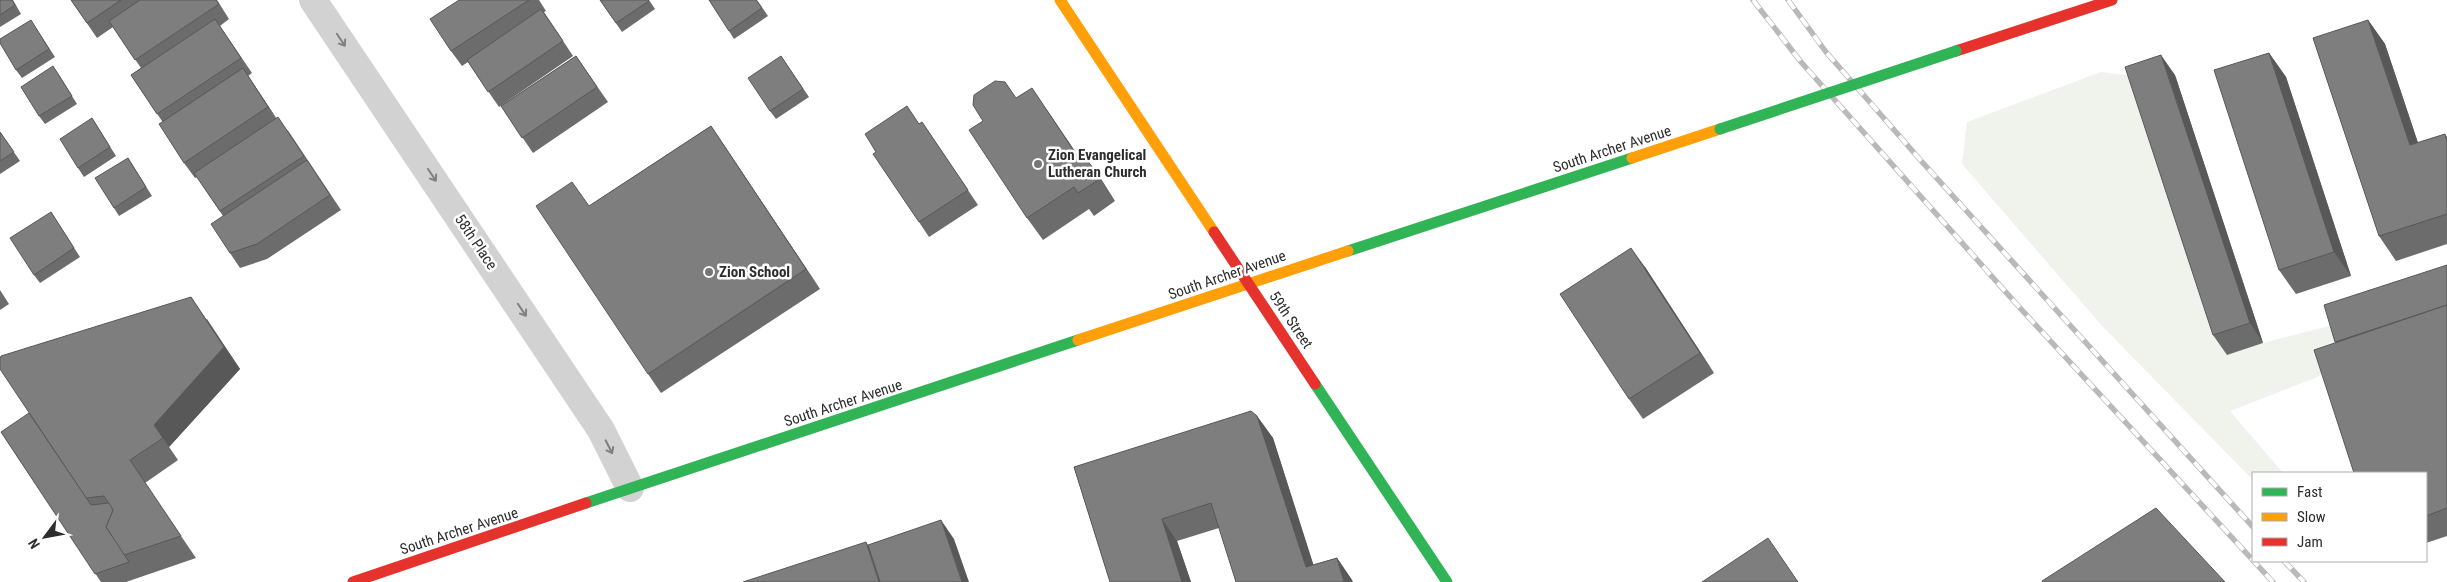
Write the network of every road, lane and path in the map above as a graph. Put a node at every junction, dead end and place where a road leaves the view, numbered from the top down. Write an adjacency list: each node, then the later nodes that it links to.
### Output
1 (313, 0): 5 (street, 58th Place, one-way to 5)
2 (1060, 0): 4 (main road, 59th Street)
3 (2112, 0): 4 (main road, South Archer Avenue, bridge)
4 (1248, 284): 5 (main road, South Archer Avenue); 7 (main road, 59th Street)
5 (630, 488): 6 (main road, South Archer Avenue)
6 (353, 582)
7 (1447, 582)

